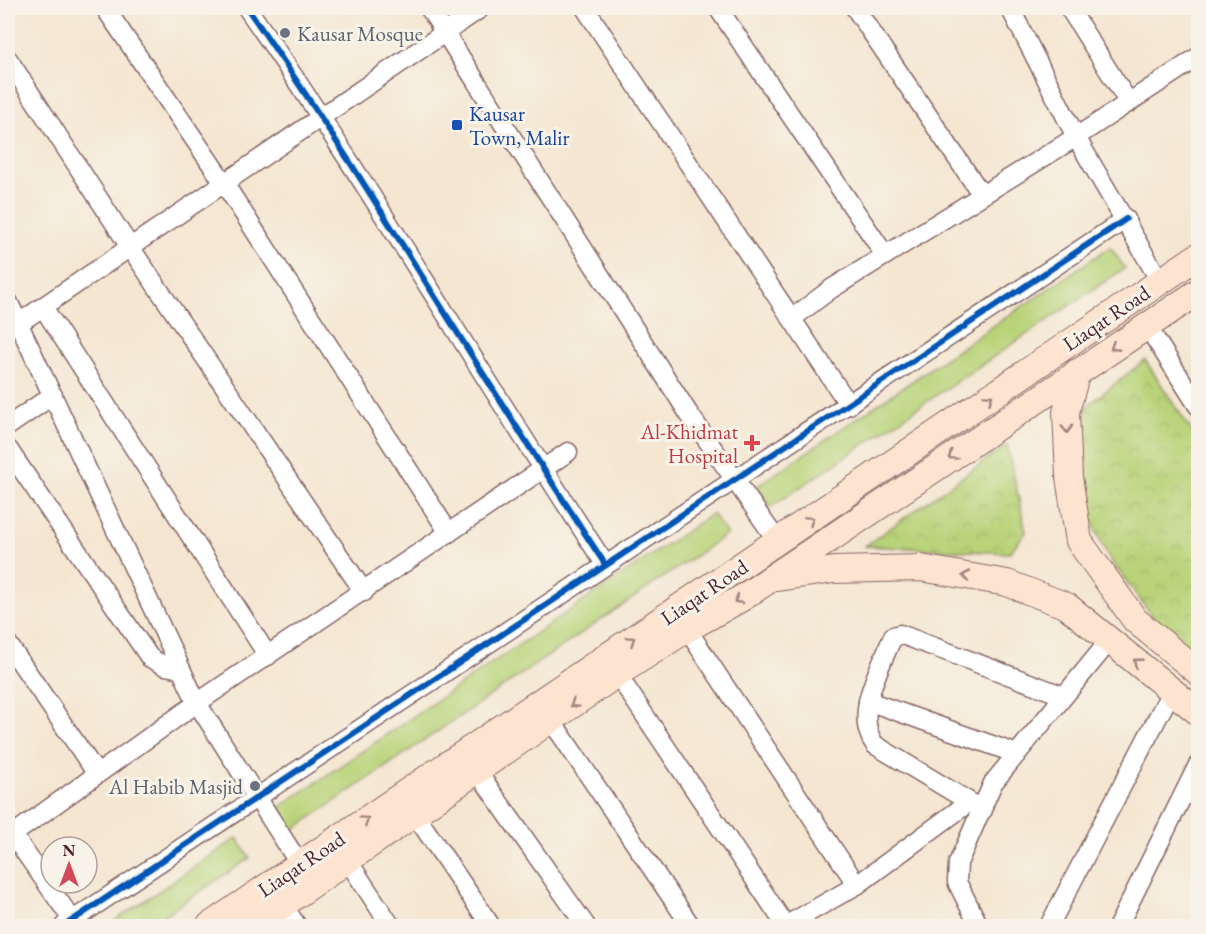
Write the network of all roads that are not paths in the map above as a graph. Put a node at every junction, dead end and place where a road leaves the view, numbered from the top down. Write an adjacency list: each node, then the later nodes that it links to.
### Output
1 (105, 8): 16 (street)
2 (247, 8): 14 (street)
3 (429, 8): 10 (street)
4 (481, 8): 10 (street)
5 (585, 8): 26 (street)
6 (718, 8): 20 (street)
7 (855, 8): 17 (street)
8 (1010, 8): 15 (street)
9 (1069, 8): 13 (street)
10 (444, 30): 14 (street); 37 (street)
11 (1198, 57): 13 (street)
12 (8, 59): 19 (street)
13 (1129, 103): 15 (street)
14 (322, 115): 16 (street); 36 (street)
15 (1076, 136): 17 (street); 18 (street)
16 (224, 183): 19 (street); 38 (street)
17 (982, 195): 20 (street)
18 (1126, 219): 22 (street); 31 (street)
19 (130, 247): 25 (street); 42 (street)
20 (885, 255): 26 (street)
21 (1198, 256): 22 (main road, Liaqat Road)
22 (1160, 281): 39 (main road, Liaqat Road, one-way to 22)
23 (1198, 292): 28 (main road)
24 (8, 301): 27 (street)
25 (43, 307): 27 (street); 46 (street)
26 (794, 317): 31 (street)
27 (19, 323): 30 (street)
28 (1146, 326): 29 (main road, one-way to 29); 32 (street)
29 (1077, 372): 41 (main road, one-way to 41); 48 (main road, one-way to 48)
30 (53, 396): 33 (street); 47 (street)
31 (849, 405): 37 (street)
32 (1198, 406)
33 (8, 426)
34 (8, 449): 47 (street)
35 (568, 452): 36 (street)
36 (542, 469): 38 (street); 40 (street)
37 (734, 479): 39 (street); 40 (street)
38 (448, 533): 42 (street)
39 (778, 542): 65 (main road, Liaqat Road, one-way to 39)
40 (605, 564): 60 (street)
41 (770, 580): 43 (main road, one-way to 43); 44 (main road, one-way to 41)
42 (364, 592): 46 (street)
43 (687, 629): 49 (main road); 66 (street)
44 (1110, 640): 50 (main road, one-way to 44); 51 (street)
45 (8, 644): 59 (street)
46 (268, 656): 53 (street)
47 (182, 669): 53 (street)
48 (1198, 672)
49 (617, 674): 55 (main road, one-way to 55); 69 (street)
50 (1172, 690): 54 (main road); 78 (street)
51 (1064, 696): 52 (street); 56 (street)
52 (868, 701): 56 (street); 61 (street)
53 (197, 703): 59 (street); 60 (street)
54 (1198, 712)
55 (551, 720): 58 (main road); 76 (street)
56 (1017, 754): 61 (street)
57 (1198, 765): 79 (street)
58 (477, 771): 62 (main road); 75 (street)
59 (97, 774): 63 (street)
60 (255, 798): 65 (street); 68 (street)
61 (976, 807): 66 (street); 77 (street)
62 (414, 813): 64 (main road); 74 (street)
63 (9, 833): 68 (street)
64 (348, 861): 67 (main road); 73 (street)
65 (300, 865): 70 (main road, Liaqat Road)
66 (857, 885): 69 (street)
67 (283, 905): 71 (main road); 72 (street)
68 (68, 924)
69 (786, 926)
70 (209, 927)
71 (252, 927)
72 (297, 927)
73 (391, 927)
74 (491, 927)
75 (586, 927)
76 (691, 927)
77 (979, 927)
78 (1049, 927)
79 (1118, 927)

